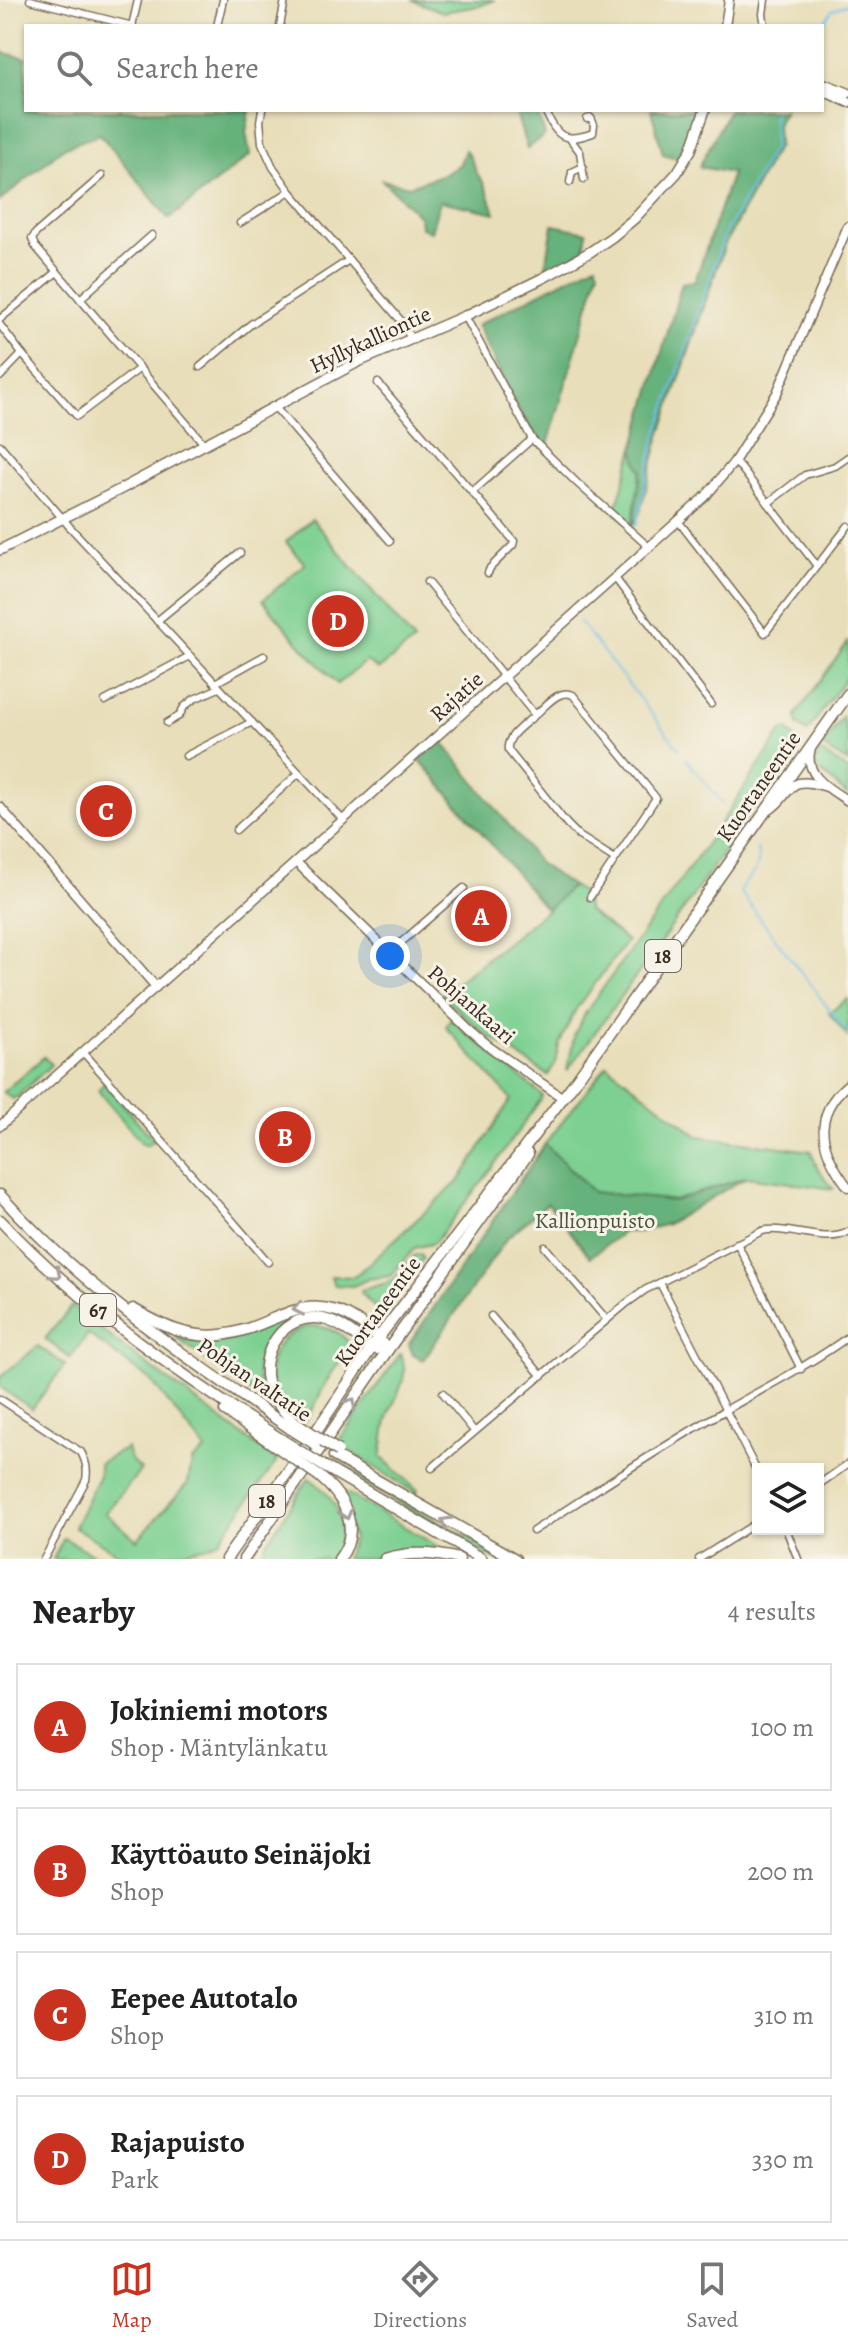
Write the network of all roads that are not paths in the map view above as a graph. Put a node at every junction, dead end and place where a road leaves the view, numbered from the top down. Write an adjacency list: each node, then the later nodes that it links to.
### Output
1 (30, 0): 7 (street)
2 (138, 0): 9 (street)
3 (223, 0): 10 (street)
4 (285, 0): 11 (street)
5 (729, 0): 12 (street)
6 (765, 0): 13 (street)
7 (54, 3): 8 (street)
8 (125, 24)
9 (132, 24)
10 (217, 24)
11 (280, 24)
12 (725, 24)
13 (765, 24)
14 (824, 84): 16 (main road)
15 (824, 91): 17 (main road)
16 (848, 93)
17 (848, 102)
18 (262, 112): 27 (street)
19 (546, 112): 22 (street)
20 (704, 112): 34 (main road, Hyllykalliontie)
21 (587, 119): 22 (street)
22 (571, 140): 23 (street)
23 (583, 167): 25 (street); 26 (street)
24 (102, 176): 32 (street)
25 (584, 179)
26 (570, 182)
27 (290, 191): 28 (street); 31 (street)
28 (240, 223)
29 (848, 226): 47 (street, Rajatie)
30 (152, 235): 33 (street)
31 (349, 260): 36 (street); 38 (street)
32 (57, 272): 33 (street); 35 (street)
33 (80, 299): 39 (street)
34 (465, 316): 36 (main road, Hyllykalliontie); 43 (street)
35 (0, 322): 37 (street)
36 (411, 339): 42 (main road, Hyllykalliontie)
37 (22, 354): 39 (street); 40 (street)
38 (200, 367)
39 (140, 368): 45 (street)
40 (0, 377)
41 (378, 383): 48 (street)
42 (274, 406): 45 (main road, Hyllykalliontie); 53 (street)
43 (532, 439): 48 (street); 54 (street)
44 (0, 445): 50 (street)
45 (205, 445): 50 (main road, Hyllykalliontie)
46 (848, 457): 49 (street)
47 (734, 462): 49 (street); 51 (street, Rajatie)
48 (472, 492): 58 (street)
49 (768, 503): 57 (street)
50 (63, 519): 55 (main road, Hyllykalliontie); 61 (street)
51 (679, 522): 54 (street, Rajatie); 57 (street)
52 (848, 526): 57 (street)
53 (390, 541)
54 (650, 548): 59 (street, Rajatie)
55 (0, 550)
56 (240, 553): 61 (street)
57 (817, 566)
58 (488, 573)
59 (615, 578): 64 (street, Rajatie); 68 (street)
60 (427, 582): 64 (street)
61 (157, 621): 62 (street)
62 (190, 656): 65 (street); 67 (street)
63 (264, 656): 65 (street)
64 (505, 676): 69 (street); 79 (street, Rajatie)
65 (217, 685): 70 (street); 71 (street)
66 (848, 694): 72 (highway, Kuortaneentie / 18)
67 (105, 701)
68 (711, 704)
69 (535, 715): 81 (street); 81 (street)
70 (252, 722): 73 (street); 74 (street)
71 (167, 723)
72 (812, 745): 75 (street); 78 (highway, Kuortaneentie / 18)
73 (186, 756)
74 (299, 773): 79 (street); 80 (street)
75 (827, 787): 76 (street); 78 (street)
76 (848, 801)
77 (0, 807): 86 (street)
78 (763, 815): 89 (highway, Kuortaneentie / 18)
79 (343, 820): 82 (street, Rajatie)
80 (236, 830)
81 (615, 859): 84 (street)
82 (296, 862): 85 (street, Pohjankaari); 86 (street, Rajatie)
83 (464, 888): 85 (street)
84 (590, 897)
85 (389, 953): 89 (street, Pohjankaari)
86 (156, 987): 87 (street, Rajatie)
87 (83, 1052): 90 (street, Rajatie); 97 (street)
88 (848, 1084): 91 (street)
89 (563, 1098): 102 (highway, Kuortaneentie / 18); 105 (highway, Kuortaneentie / 18)
90 (0, 1126)
91 (848, 1187)
92 (0, 1195): 99 (highway, Pohjan valtatie / 67)
93 (0, 1220): 116 (highway, Pohjan valtatie / 67, one-way to 116, bridge)
94 (848, 1232): 95 (street)
95 (737, 1243): 98 (street); 106 (street)
96 (545, 1247): 101 (street)
97 (268, 1262)
98 (660, 1283): 101 (street); 110 (street)
99 (103, 1293): 102 (highway, one-way to 99); 111 (highway, Pohjan valtatie / 67)
100 (491, 1316): 107 (street)
101 (607, 1320): 107 (street)
102 (379, 1337): 104 (highway, Kuortaneentie / 18); 105 (highway)
103 (848, 1337): 106 (street)
104 (371, 1348): 105 (highway); 111 (highway); 121 (highway, Kuortaneentie / 18)
105 (387, 1351): 122 (highway, Kuortaneentie / 18, one-way to 105)
106 (801, 1369): 110 (street)
107 (541, 1375): 112 (street)
108 (443, 1393): 112 (street)
109 (0, 1399): 123 (street)
110 (726, 1410): 113 (street); 119 (street)
111 (293, 1425): 128 (highway, Pohjan valtatie / 67, one-way to 111, bridge)
112 (474, 1431): 115 (street)
113 (753, 1463)
114 (848, 1464): 117 (street)
115 (432, 1468)
116 (322, 1472): 124 (highway, one-way to 124); 127 (highway, Pohjan valtatie / 67)
117 (824, 1481)
118 (752, 1526): 129 (street)
119 (533, 1531)
120 (788, 1535): 130 (street)
121 (230, 1557): 122 (highway)
122 (249, 1557)
123 (44, 1559)
124 (339, 1559)
125 (385, 1559): 126 (highway)
126 (459, 1559)
127 (482, 1559)
128 (515, 1559)
129 (699, 1559)
130 (798, 1559)

